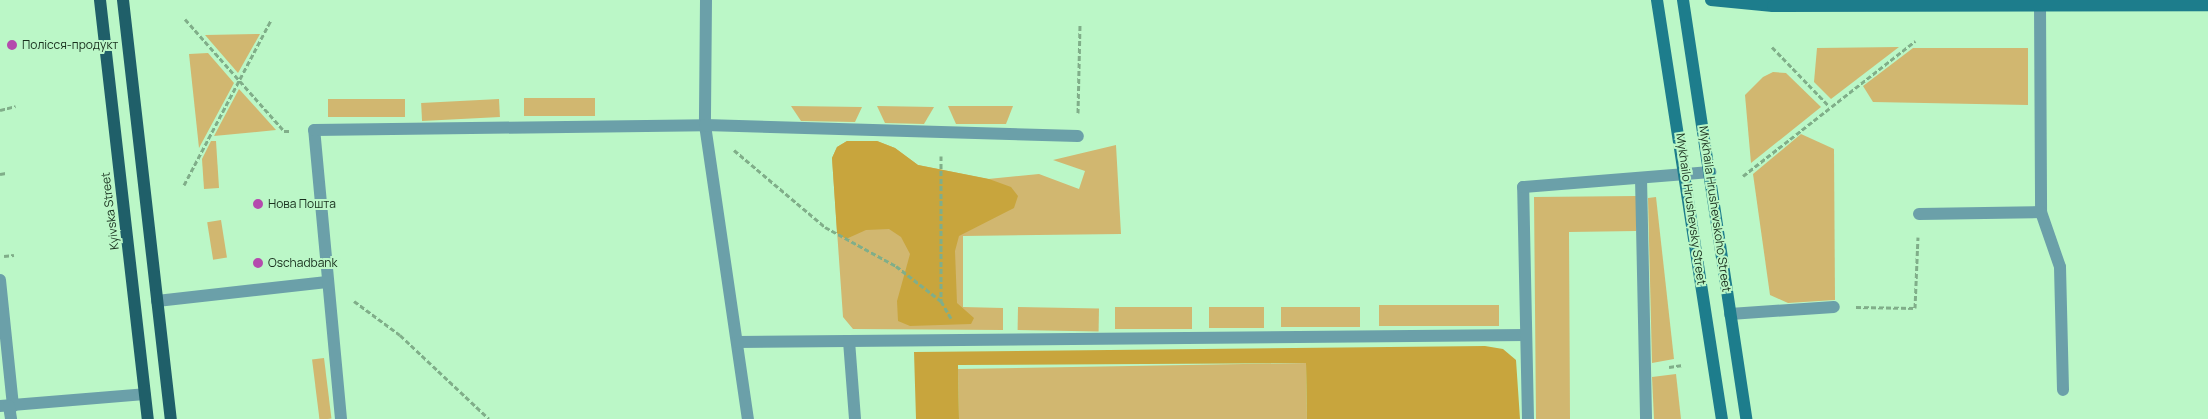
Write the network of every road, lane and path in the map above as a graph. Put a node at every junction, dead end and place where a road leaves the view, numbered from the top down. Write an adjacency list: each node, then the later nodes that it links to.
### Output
1 (100, 0): 42 (main road, Kyivska Street)
2 (123, 0): 33 (main road)
3 (706, 0): 18 (lane)
4 (1657, 0): 25 (main road, Mykhailo Hrushevsky Street)
5 (1683, 0): 22 (main road, Mykhaila Hrushevskoho Street)
6 (1711, 0): 7 (main road)
7 (2033, 3): 8 (main road); 29 (lane)
8 (2206, 4)
9 (184, 19): 14 (path)
10 (271, 20): 14 (path)
11 (1080, 25): 21 (path)
12 (1914, 41): 16 (path)
13 (1772, 47): 16 (path)
14 (239, 81): 19 (path); 28 (path)
15 (16, 106): 17 (path)
16 (1829, 106): 26 (path)
17 (0, 110)
18 (705, 126): 19 (lane); 20 (lane); 34 (path); 40 (lane)
19 (314, 130): 32 (lane)
20 (941, 133): 21 (lane); 34 (path)
21 (1078, 136)
22 (1710, 172): 25 (lane); 36 (main road, Mykhaila Hrushevskoho Street)
23 (6, 173): 24 (path)
24 (0, 174)
25 (1686, 175): 27 (lane); 52 (main road, Mykhailo Hrushevsky Street)
26 (1743, 176)
27 (1641, 178): 37 (lane); 51 (lane)
28 (184, 185)
29 (2041, 212): 30 (lane); 41 (lane)
30 (1919, 214): 35 (path)
31 (0, 280): 43 (lane)
32 (327, 282): 33 (lane); 46 (lane); 47 (path)
33 (157, 301): 45 (main road)
34 (941, 301): 38 (path)
35 (1834, 307): 36 (lane)
36 (1730, 314): 53 (main road, Mykhaila Hrushevskoho Street)
37 (1526, 336): 38 (lane); 50 (lane)
38 (964, 340): 39 (lane)
39 (849, 341): 40 (lane); 49 (lane)
40 (737, 342): 48 (lane)
41 (2063, 390)
42 (145, 394): 43 (lane); 44 (main road, Kyivska Street)
43 (8, 409)
44 (148, 419)
45 (171, 419)
46 (341, 419)
47 (489, 419)
48 (748, 419)
49 (855, 419)
50 (1528, 419)
51 (1646, 419)
52 (1722, 419)
53 (1746, 419)

